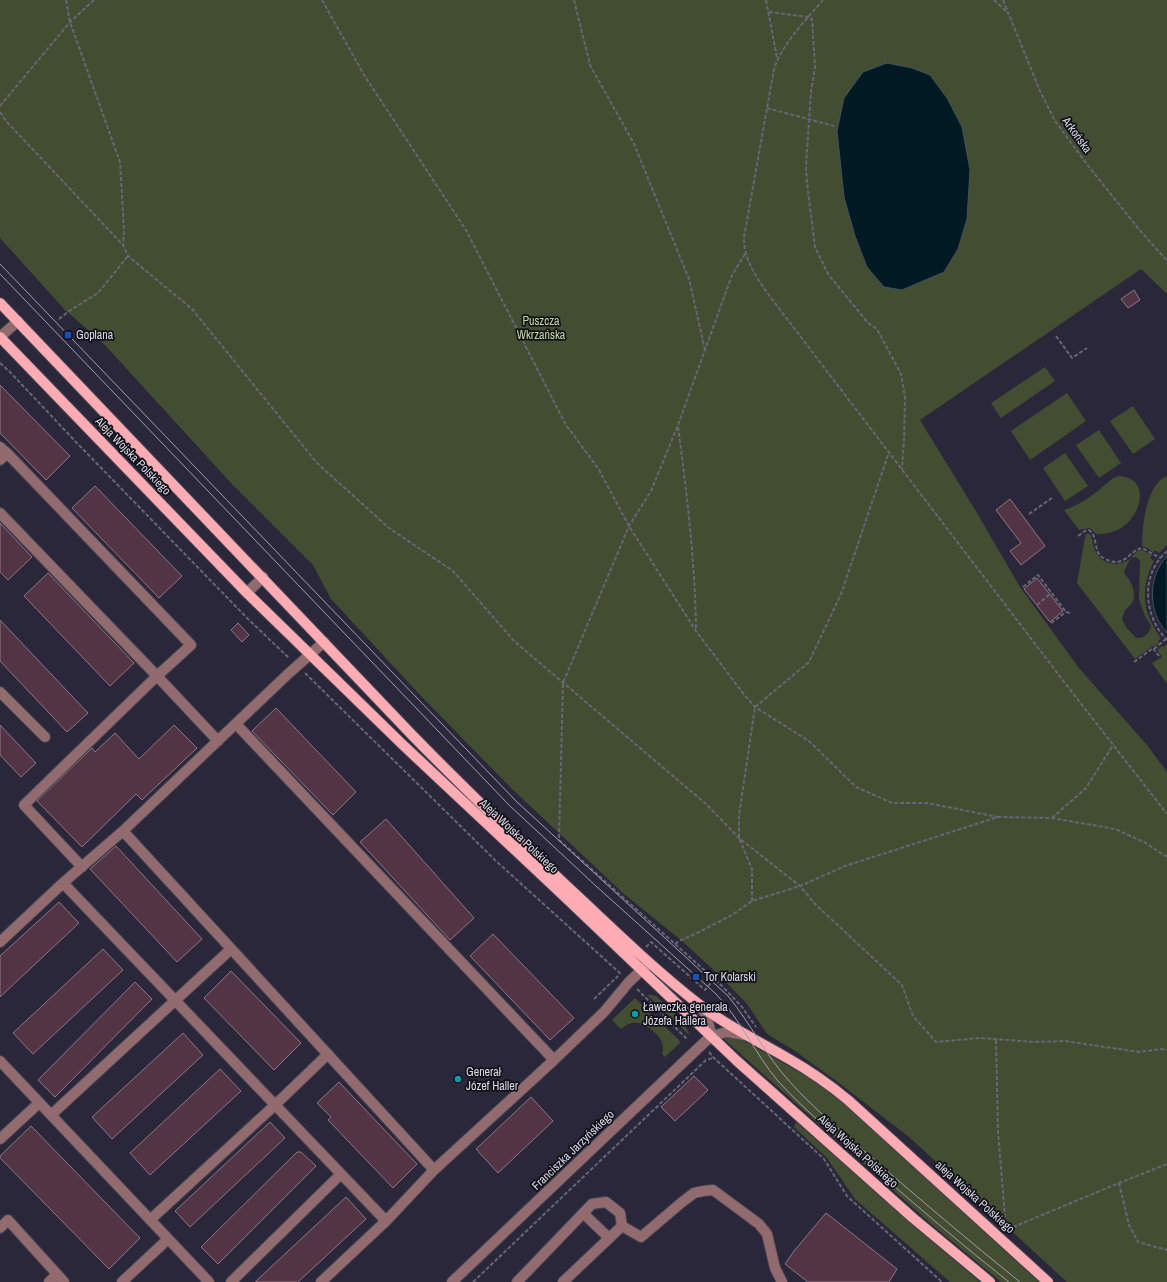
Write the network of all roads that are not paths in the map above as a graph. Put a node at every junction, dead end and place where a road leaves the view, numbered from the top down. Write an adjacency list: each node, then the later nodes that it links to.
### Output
1 (0, 303): 2 (main road, Aleja Wojska Polskiego)
2 (18, 321): 3 (street, Aleja Wojska Polskiego); 6 (main road, Aleja Wojska Polskiego)
3 (0, 337): 7 (main road, Aleja Wojska Polskiego)
4 (2, 453): 10 (street)
5 (0, 513): 10 (street)
6 (263, 577): 7 (street); 8 (main road, Aleja Wojska Polskiego)
7 (247, 593): 9 (main road, Aleja Wojska Polskiego)
8 (324, 642): 9 (street); 20 (main road, Aleja Wojska Polskiego)
9 (310, 655): 12 (street); 21 (main road, Aleja Wojska Polskiego)
10 (158, 676): 14 (street); 16 (street)
11 (0, 692): 13 (street)
12 (236, 724): 14 (street); 27 (street)
13 (45, 737)
14 (218, 741): 15 (street)
15 (123, 831): 16 (street); 19 (street)
16 (82, 866): 17 (street)
17 (63, 883): 18 (street); 22 (street)
18 (0, 942)
19 (231, 949): 22 (street); 26 (street)
20 (650, 963): 21 (street); 23 (main road, Aleja Wojska Polskiego)
21 (642, 970): 24 (main road, Aleja Wojska Polskiego); 27 (street)
22 (175, 1000): 30 (street); 31 (street)
23 (700, 1005): 24 (street, Aleja Wojska Polskiego); 25 (main road, Aleja Wojska Polskiego)
24 (711, 1036): 25 (street, Aleja Wojska Polskiego); 49 (street, Franciszka Jarzyńskiego); 53 (main road, Aleja Wojska Polskiego)
25 (751, 1037): 32 (main road, Aleja Wojska Polskiego)
26 (328, 1054): 30 (street); 34 (street)
27 (554, 1060): 34 (street)
28 (0, 1061): 29 (street)
29 (39, 1103): 31 (street); 33 (street)
30 (275, 1105): 35 (street); 37 (street)
31 (51, 1115): 37 (street)
32 (884, 1132): 54 (main road, aleja Wojska Polskiego)
33 (0, 1139)
34 (434, 1170): 38 (street)
35 (342, 1174): 38 (street); 47 (street)
36 (583, 1213): 39 (street); 41 (street); 50 (street)
37 (150, 1220): 42 (street)
38 (386, 1220): 48 (street)
39 (622, 1226): 41 (street); 52 (street)
40 (0, 1228): 43 (street)
41 (609, 1238): 51 (street)
42 (168, 1239): 45 (street); 46 (street)
43 (61, 1278): 44 (street)
44 (49, 1282)
45 (122, 1282)
46 (209, 1282)
47 (231, 1282)
48 (322, 1282)
49 (452, 1282)
50 (517, 1282)
51 (563, 1282)
52 (782, 1282)
53 (990, 1282)
54 (1048, 1282)

